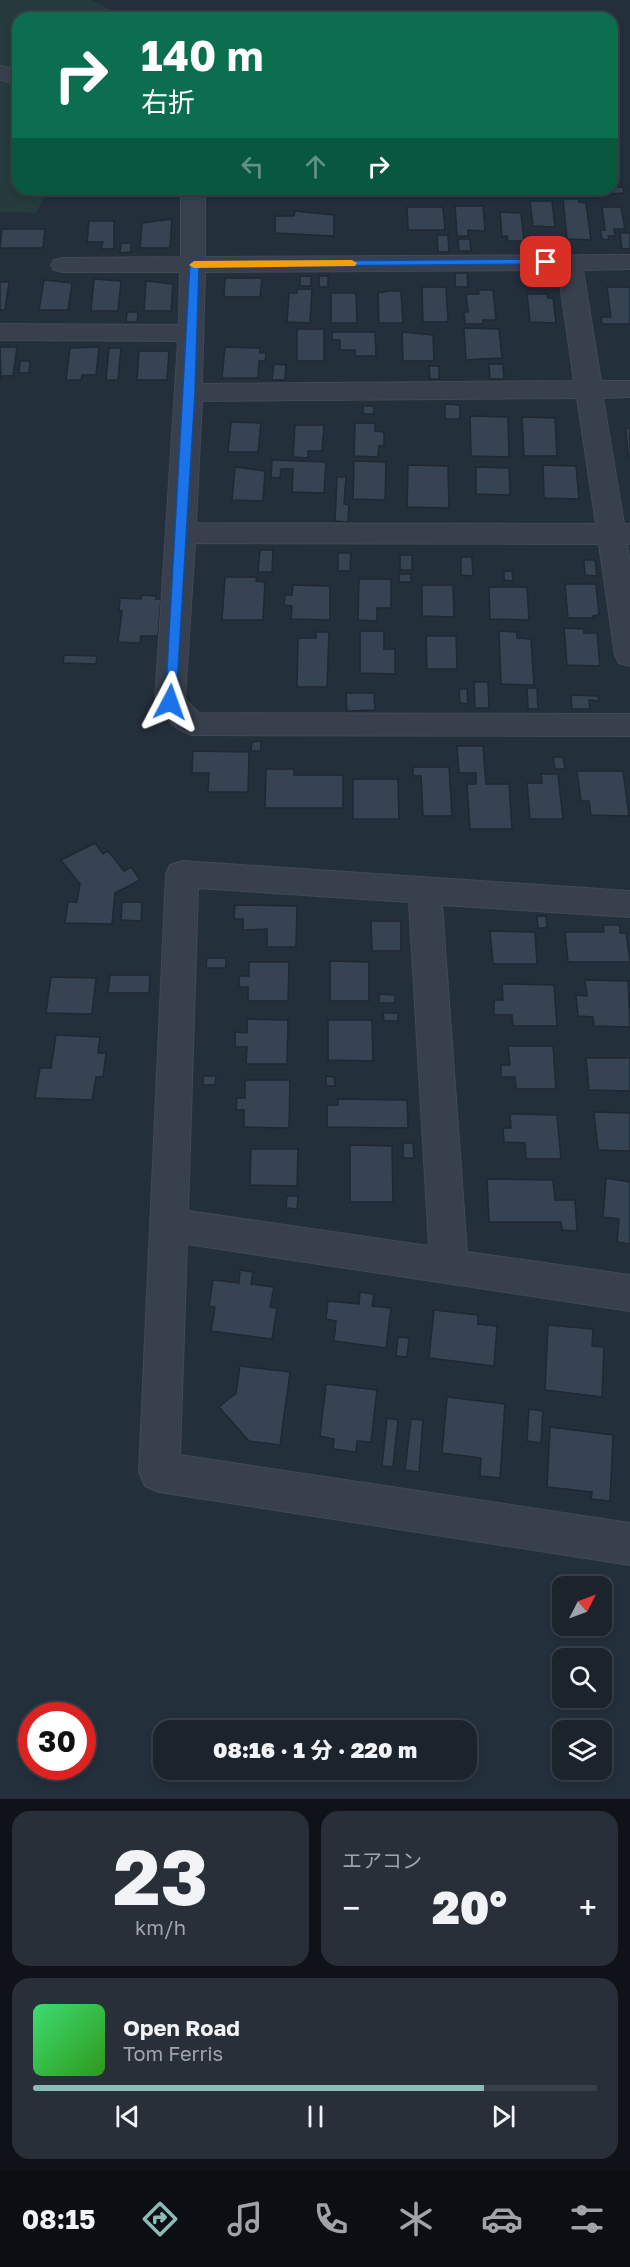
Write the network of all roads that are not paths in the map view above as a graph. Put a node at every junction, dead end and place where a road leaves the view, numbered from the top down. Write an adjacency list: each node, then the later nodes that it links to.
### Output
1 (193, 195): 4 (street)
2 (569, 262): 3 (street); 4 (street); 9 (street)
3 (630, 262)
4 (194, 264): 5 (street); 7 (street)
5 (63, 265)
6 (0, 332): 7 (street)
7 (192, 333): 10 (street)
8 (630, 389): 9 (street)
9 (590, 390): 10 (street); 12 (street)
10 (189, 393): 11 (street)
11 (181, 533): 12 (street); 14 (street)
12 (620, 534): 13 (street)
13 (630, 655)
14 (630, 725)
15 (425, 890): 16 (street); 17 (street); 18 (street)
16 (630, 904)
17 (170, 1225): 18 (street); 20 (street)
18 (448, 1267): 19 (street)
19 (630, 1293)
20 (630, 1544)

